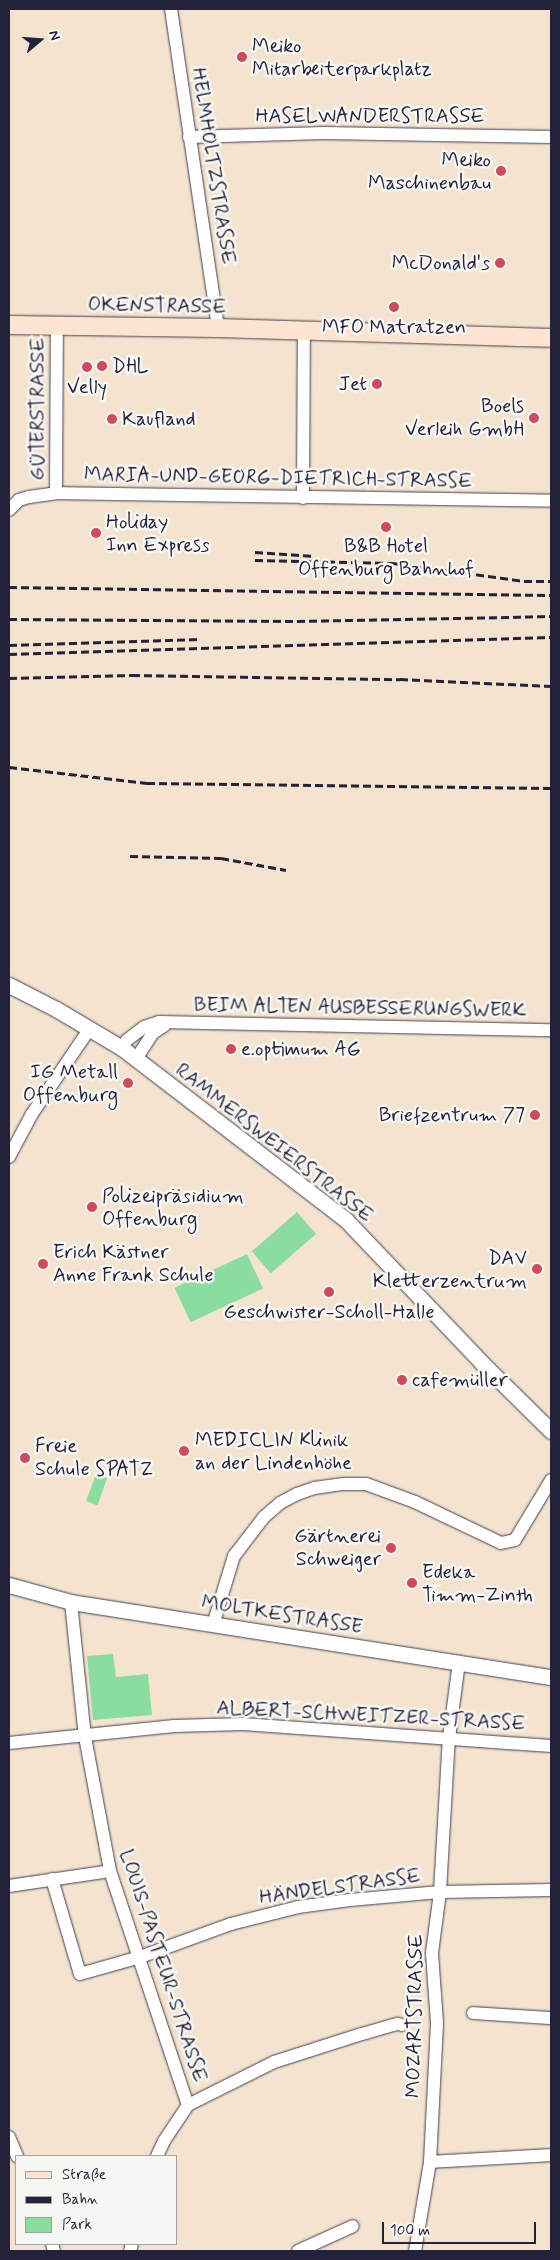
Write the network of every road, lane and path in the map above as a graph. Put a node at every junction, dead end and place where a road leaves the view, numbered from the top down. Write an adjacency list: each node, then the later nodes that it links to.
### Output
1 (171, 9): 3 (street, HELMHOLTZSTRASSE)
2 (551, 136): 3 (street, HASELWANDERSTRASSE)
3 (189, 137): 6 (street, HELMHOLTZSTRASSE)
4 (9, 325): 5 (main road, OKENSTRASSE)
5 (57, 326): 6 (main road, OKENSTRASSE); 9 (street, GÜTERSTRASSE)
6 (218, 328): 7 (main road, OKENSTRASSE)
7 (304, 330): 8 (main road, OKENSTRASSE); 10 (street)
8 (551, 338)
9 (56, 493): 10 (street, MARIA-UND-GEORG-DIETRICH-STRASSE); 12 (street, MARIA-UND-GEORG-DIETRICH-STRASSE)
10 (303, 498): 11 (street, MARIA-UND-GEORG-DIETRICH-STRASSE)
11 (551, 501)
12 (9, 510)
13 (9, 985): 15 (street, RAMMERSWEIERSTRASSE)
14 (169, 1023): 16 (street, BEIM ALTEN AUSBESSERUNGSWERK); 17 (street, BEIM ALTEN AUSBESSERUNGSWERK); 18 (street, BEIM ALTEN AUSBESSERUNGSWERK)
15 (90, 1028): 17 (street, RAMMERSWEIERSTRASSE); 19 (street)
16 (551, 1030)
17 (122, 1048): 18 (street, RAMMERSWEIERSTRASSE)
18 (136, 1059): 20 (street, RAMMERSWEIERSTRASSE)
19 (9, 1157)
20 (551, 1431)
21 (551, 1480): 24 (street)
22 (9, 1585): 23 (street, MOLTKESTRASSE)
23 (71, 1602): 24 (street, MOLTKESTRASSE); 27 (street, LOUIS-PASTEUR-STRASSE)
24 (213, 1625): 25 (street, MOLTKESTRASSE)
25 (459, 1662): 26 (street, MOLTKESTRASSE); 28 (street, MOZARTSTRASSE)
26 (551, 1677)
27 (85, 1736): 28 (street, ALBERT-SCHWEITZER-STRASSE); 29 (street, ALBERT-SCHWEITZER-STRASSE); 31 (street, LOUIS-PASTEUR-STRASSE)
28 (449, 1738): 30 (street, ALBERT-SCHWEITZER-STRASSE); 35 (street, MOZARTSTRASSE)
29 (9, 1743)
30 (551, 1746)
31 (110, 1871): 32 (street); 36 (street, LOUIS-PASTEUR-STRASSE)
32 (52, 1879): 33 (street); 36 (street, HÄNDELSTRASSE)
33 (9, 1886)
34 (551, 1890): 35 (street, HÄNDELSTRASSE)
35 (440, 1892): 36 (street, HÄNDELSTRASSE); 45 (street, MOZARTSTRASSE)
36 (140, 1957): 40 (street, LOUIS-PASTEUR-STRASSE)
37 (473, 2013): 38 (street)
38 (551, 2018)
39 (402, 2025): 40 (street)
40 (188, 2104): 43 (street)
41 (9, 2137): 42 (street)
42 (18, 2155)
43 (157, 2155)
44 (551, 2155): 45 (street)
45 (430, 2162): 48 (street, MOZARTSTRASSE)
46 (353, 2226): 47 (street)
47 (298, 2251)
48 (415, 2251)

